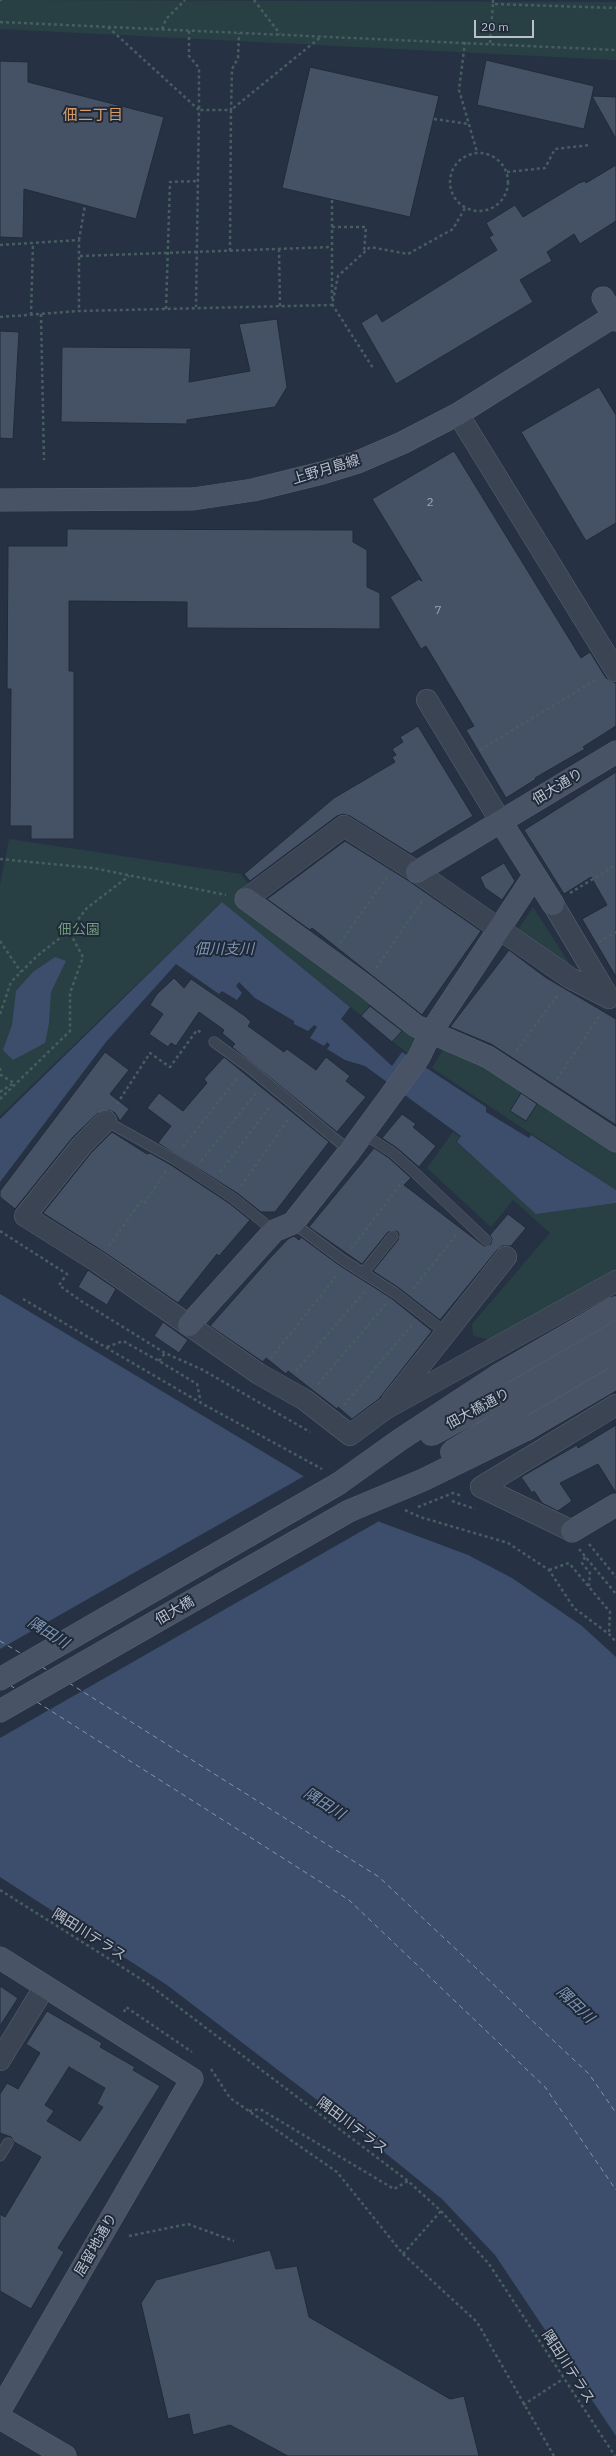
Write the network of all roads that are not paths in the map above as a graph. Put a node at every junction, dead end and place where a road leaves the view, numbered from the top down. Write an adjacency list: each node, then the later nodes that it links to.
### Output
1 (603, 298): 2 (main road)
2 (615, 317): 3 (main road, 上野月島線)
3 (458, 414): 4 (main road, 上野月島線); 5 (street)
4 (0, 500)
5 (615, 669)
6 (427, 700): 8 (street)
7 (616, 752): 8 (main road, 佃大通り)
8 (501, 822): 9 (main road, 佃大通り); 10 (main road)
9 (407, 867): 11 (street); 13 (street)
10 (534, 876): 12 (main road); 13 (main road)
11 (246, 899): 15 (main road)
12 (553, 904): 14 (street)
13 (499, 929): 14 (street); 15 (main road)
14 (612, 1002)
15 (431, 1032): 18 (main road); 19 (main road)
16 (214, 1042): 19 (lane)
17 (106, 1121): 20 (lane); 27 (street)
18 (616, 1141)
19 (356, 1142): 20 (main road); 22 (lane)
20 (283, 1227): 24 (lane); 27 (main road)
21 (393, 1236): 24 (lane)
22 (486, 1240)
23 (506, 1258): 29 (street)
24 (364, 1272): 29 (lane)
25 (616, 1281): 33 (street)
26 (616, 1307): 34 (main road, bridge)
27 (189, 1325): 33 (street)
28 (616, 1332): 34 (main road, 佃大橋通り, bridge)
29 (446, 1333): 33 (street)
30 (616, 1356): 36 (main road, 佃大橋通り, bridge)
31 (616, 1377): 36 (main road, bridge)
32 (616, 1405): 37 (street)
33 (385, 1409)
34 (338, 1484): 38 (main road, 佃大橋)
35 (616, 1505): 37 (main road)
36 (349, 1511): 39 (main road, 佃大橋)
37 (575, 1535)
38 (0, 1678)
39 (0, 1711)
40 (0, 1958): 41 (main road)
41 (46, 1986): 42 (street); 45 (main road, 居留地通り)
42 (0, 2060)
43 (8, 2143): 44 (lane)
44 (0, 2156)
45 (0, 2410)
46 (0, 2418): 47 (main road)
47 (54, 2453)

